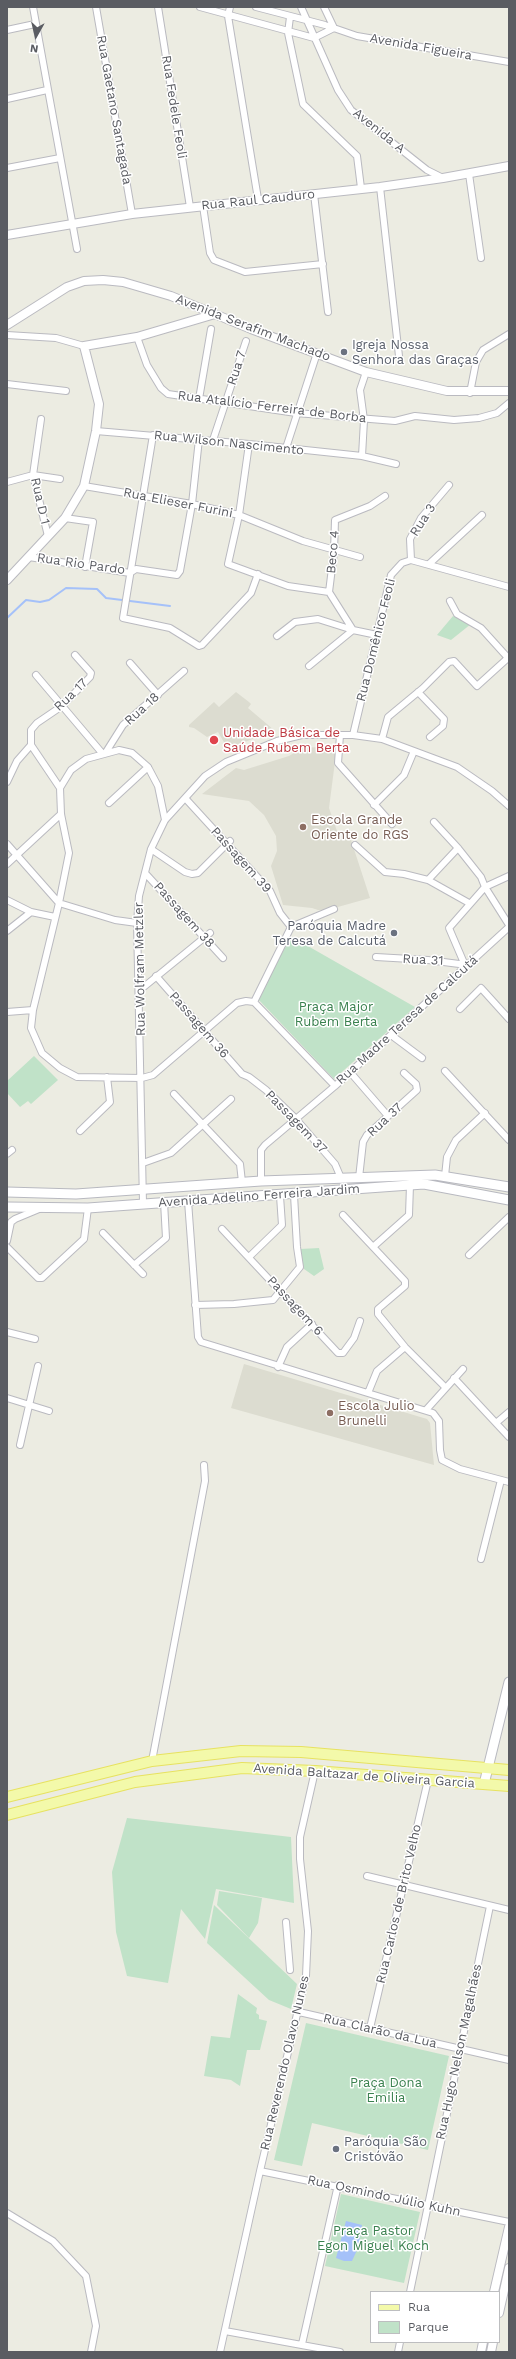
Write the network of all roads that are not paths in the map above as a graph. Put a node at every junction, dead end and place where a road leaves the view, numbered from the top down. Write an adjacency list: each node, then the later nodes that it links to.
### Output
1 (33, 7): 12 (street)
2 (96, 7): 33 (street, Rua Gaetano Santagada)
3 (158, 7): 32 (street, Rua Fedele Feoli)
4 (200, 7): 9 (street)
5 (230, 7): 9 (street)
6 (256, 7): 10 (street, Avenida Figueira)
7 (301, 7): 11 (street, Avenida A)
8 (324, 7): 13 (street)
9 (228, 16): 15 (street); 30 (street)
10 (290, 17): 11 (street, Avenida Figueira); 15 (street)
11 (308, 21): 13 (street, Avenida Figueira); 16 (street, Avenida A)
12 (35, 24): 14 (street); 18 (street)
13 (334, 28): 16 (street); 17 (street, Avenida Figueira)
14 (7, 30)
15 (288, 33): 16 (street); 28 (street)
16 (314, 38): 23 (street, Avenida A)
17 (509, 62)
18 (47, 90): 19 (street); 20 (street)
19 (7, 99)
20 (60, 158): 22 (street); 34 (street)
21 (509, 166): 24 (street, Rua Raul Cauduro)
22 (7, 168)
23 (427, 170): 25 (street, Avenida A); 26 (street)
24 (469, 174): 25 (street, Rua Raul Cauduro); 37 (street)
25 (443, 178): 26 (street, Rua Raul Cauduro)
26 (430, 180): 27 (street, Rua Raul Cauduro)
27 (380, 187): 28 (street, Rua Raul Cauduro); 49 (street)
28 (361, 188): 29 (street, Rua Raul Cauduro)
29 (314, 194): 30 (street, Rua Raul Cauduro); 38 (street)
30 (258, 199): 31 (street, Rua Raul Cauduro)
31 (204, 206): 32 (street, Rua Raul Cauduro); 38 (street)
32 (190, 207): 33 (street, Rua Raul Cauduro)
33 (132, 214): 34 (street, Rua Raul Cauduro)
34 (72, 223): 35 (street, Rua Raul Cauduro); 36 (street)
35 (7, 235)
36 (77, 249)
37 (481, 258)
38 (323, 264): 39 (street)
39 (328, 312)
40 (215, 314): 41 (street, Avenida Serafim Machado); 45 (street); 48 (street, Avenida Serafim Machado)
41 (7, 325)
42 (212, 329): 55 (street)
43 (509, 334): 54 (street)
44 (7, 335): 47 (street)
45 (137, 337): 47 (street); 55 (street, Rua Atalício Ferreira de Borba)
46 (246, 341): 56 (street, Rua 7)
47 (84, 346): 61 (street)
48 (317, 353): 50 (street, Avenida Serafim Machado); 58 (street)
49 (399, 356)
50 (366, 372): 54 (street, Avenida Serafim Machado); 60 (street)
51 (7, 384): 52 (street)
52 (66, 391)
53 (509, 392): 54 (street, Avenida Serafim Machado)
54 (470, 393)
55 (199, 399): 56 (street, Rua Atalício Ferreira de Borba)
56 (226, 403): 58 (street, Rua Atalício Ferreira de Borba); 64 (street, Rua 7)
57 (509, 403): 60 (street, Rua Atalício Ferreira de Borba)
58 (296, 413): 60 (street, Rua Atalício Ferreira de Borba); 66 (street)
59 (41, 419): 69 (street, Rua D 1)
60 (364, 420): 67 (street)
61 (96, 431): 62 (street, Rua Wilson Nascimento); 73 (street)
62 (153, 435): 63 (street, Rua Wilson Nascimento); 75 (street)
63 (199, 439): 64 (street, Rua Wilson Nascimento); 76 (street)
64 (213, 440): 65 (street, Rua Wilson Nascimento)
65 (249, 444): 66 (street, Rua Wilson Nascimento); 77 (street)
66 (286, 448): 67 (street, Rua Wilson Nascimento)
67 (362, 456): 68 (street, Rua Wilson Nascimento)
68 (396, 464)
69 (33, 475): 70 (street); 71 (street); 80 (street, Rua D 1)
70 (60, 479)
71 (7, 482)
72 (449, 485): 84 (street, Rua 3)
73 (84, 486): 75 (street, Rua Elieser Furini); 79 (street)
74 (385, 496): 81 (street, Beco 4)
75 (143, 497): 76 (street, Rua Elieser Furini); 87 (street)
76 (192, 504): 77 (street, Rua Elieser Furini); 87 (street, Rua Rio Pardo)
77 (239, 515): 81 (street, Rua Elieser Furini); 88 (street)
78 (482, 515): 85 (street)
79 (64, 518): 80 (street); 86 (street)
80 (48, 536): 82 (street)
81 (334, 552): 83 (street, Rua Elieser Furini); 91 (street, Beco 4)
82 (29, 557): 86 (street, Rua Rio Pardo); 89 (street)
83 (360, 557)
84 (411, 560): 85 (street); 94 (street, Rua Domênico Feoli)
85 (429, 564): 90 (street)
86 (85, 567): 87 (street, Rua Rio Pardo)
87 (130, 573): 88 (street)
88 (258, 574): 91 (street)
89 (7, 580)
90 (509, 586)
91 (329, 592): 93 (street)
92 (450, 601): 97 (street)
93 (353, 630): 94 (street); 95 (street); 99 (street)
94 (377, 635): 106 (street, Rua Domênico Feoli)
95 (277, 636)
96 (75, 655): 104 (street, Rua 17)
97 (509, 658): 102 (street)
98 (130, 663): 103 (street)
99 (309, 666)
100 (184, 671): 103 (street, Rua 18)
101 (36, 675): 104 (street)
102 (421, 690): 107 (street); 108 (street)
103 (158, 695): 111 (street, Rua 18)
104 (62, 706): 109 (street, Rua 17); 111 (street)
105 (340, 735): 106 (street, Rua Wolfram Metzler); 115 (street, Rua Wolfram Metzler); 117 (street)
106 (353, 735): 108 (street, Rua Wolfram Metzler)
107 (430, 737)
108 (382, 739): 110 (street, Rua Wolfram Metzler)
109 (31, 744): 113 (street); 114 (street)
110 (414, 751): 117 (street); 118 (street, Rua Wolfram Metzler)
111 (104, 753): 112 (street); 114 (street)
112 (148, 766): 116 (street); 120 (street)
113 (7, 782)
114 (60, 788): 119 (street)
115 (184, 798): 120 (street, Rua Wolfram Metzler); 123 (street, Passagem 39)
116 (109, 803)
117 (374, 805): 122 (street)
118 (509, 806)
119 (60, 814): 128 (street); 135 (street)
120 (165, 820): 127 (street, Rua Wolfram Metzler)
121 (434, 822): 126 (street)
122 (392, 824)
123 (228, 842): 127 (street); 142 (street, Passagem 39)
124 (7, 844): 128 (street)
125 (355, 845): 132 (street)
126 (458, 848): 132 (street); 133 (street)
127 (151, 849): 130 (street, Rua Wolfram Metzler)
128 (16, 855): 129 (street); 135 (street)
129 (7, 864)
130 (145, 872): 140 (street, Rua Wolfram Metzler); 145 (street, Passagem 38)
131 (509, 876): 133 (street)
132 (428, 880): 136 (street)
133 (485, 888): 136 (street); 141 (street)
134 (7, 900): 138 (street)
135 (59, 903): 139 (street); 140 (street)
136 (469, 903): 148 (street)
137 (334, 909): 142 (street)
138 (31, 912): 139 (street); 143 (street)
139 (55, 917): 153 (street)
140 (137, 923): 150 (street, Rua Wolfram Metzler)
141 (509, 926): 148 (street, Rua Madre Teresa de Calcutá)
142 (291, 927): 151 (street)
143 (7, 931)
144 (210, 933): 145 (street)
145 (204, 937): 147 (street, Passagem 38); 149 (street)
146 (376, 957): 148 (street, Rua 31)
147 (223, 958)
148 (466, 965): 157 (street, Rua Madre Teresa de Calcutá)
149 (156, 976): 150 (street); 156 (street, Passagem 36)
150 (140, 990): 164 (street, Rua Wolfram Metzler)
151 (254, 1002): 156 (street); 165 (street, Rua Madre Teresa de Calcutá)
152 (460, 1009): 155 (street)
153 (33, 1010): 154 (street); 163 (street)
154 (7, 1012)
155 (509, 1019)
156 (205, 1032): 162 (street, Passagem 36); 164 (street)
157 (391, 1036): 158 (street); 160 (street, Rua Madre Teresa de Calcutá)
158 (422, 1058)
159 (445, 1071): 168 (street)
160 (350, 1072): 165 (street, Rua Madre Teresa de Calcutá); 169 (street)
161 (404, 1073): 169 (street, Rua 37)
162 (242, 1074): 170 (street, Passagem 37)
163 (107, 1077): 164 (street); 172 (street)
164 (142, 1078): 174 (street, Rua Wolfram Metzler)
165 (335, 1086): 170 (street)
166 (174, 1094): 171 (street)
167 (231, 1098): 171 (street)
168 (485, 1113): 173 (street); 175 (street)
169 (388, 1116): 177 (street, Rua 37)
170 (296, 1119): 176 (street, Passagem 37); 180 (street)
171 (202, 1123): 174 (street); 181 (street)
172 (80, 1131)
173 (509, 1140)
174 (143, 1162): 184 (street, Rua Wolfram Metzler)
175 (445, 1176): 177 (main road, Avenida Adelino Ferreira Jardim); 183 (main road, Avenida Adelino Ferreira Jardim)
176 (342, 1178): 177 (main road, Avenida Adelino Ferreira Jardim); 178 (main road, Avenida Adelino Ferreira Jardim)
177 (359, 1178)
178 (312, 1179): 179 (main road, Avenida Adelino Ferreira Jardim); 186 (main road)
179 (290, 1180): 180 (main road, Avenida Adelino Ferreira Jardim); 187 (main road)
180 (261, 1181): 181 (main road, Avenida Adelino Ferreira Jardim)
181 (242, 1182): 184 (main road, Avenida Adelino Ferreira Jardim)
182 (410, 1185): 186 (main road, Avenida Adelino Ferreira Jardim); 189 (main road, Avenida Adelino Ferreira Jardim); 202 (street)
183 (509, 1187)
184 (143, 1189): 185 (main road, Avenida Adelino Ferreira Jardim); 192 (street, Rua Wolfram Metzler)
185 (7, 1192)
186 (314, 1194): 187 (main road, Avenida Adelino Ferreira Jardim)
187 (294, 1195): 188 (main road, Avenida Adelino Ferreira Jardim); 207 (street)
188 (280, 1196): 190 (main road, Avenida Adelino Ferreira Jardim); 204 (street)
189 (509, 1200)
190 (188, 1201): 191 (main road, Avenida Adelino Ferreira Jardim); 208 (street)
191 (164, 1202): 192 (main road, Avenida Adelino Ferreira Jardim); 205 (street)
192 (143, 1203): 195 (main road, Avenida Adelino Ferreira Jardim)
193 (7, 1206): 194 (main road, Avenida Adelino Ferreira Jardim)
194 (41, 1208): 195 (main road, Avenida Adelino Ferreira Jardim); 200 (street)
195 (88, 1208): 201 (street)
196 (343, 1215): 202 (street)
197 (509, 1217): 203 (street)
198 (222, 1230): 204 (street, Passagem 6)
199 (103, 1233): 205 (street)
200 (7, 1241)
201 (7, 1246)
202 (373, 1247): 213 (street)
203 (469, 1255)
204 (249, 1257): 207 (street, Passagem 6)
205 (134, 1265): 206 (street)
206 (143, 1274)
207 (280, 1289): 208 (street); 210 (street, Passagem 6)
208 (195, 1305): 215 (street)
209 (360, 1321): 210 (street, Passagem 6)
210 (312, 1324): 215 (street)
211 (7, 1332): 212 (street)
212 (35, 1339)
213 (405, 1347): 218 (street); 219 (street)
214 (38, 1366): 221 (street)
215 (278, 1367): 219 (street)
216 (463, 1369): 217 (street)
217 (454, 1378): 218 (street); 225 (street)
218 (445, 1387): 222 (street)
219 (368, 1393): 222 (street)
220 (7, 1398): 221 (street)
221 (29, 1404): 223 (street); 227 (street)
222 (426, 1410): 229 (street)
223 (49, 1411)
224 (509, 1412): 225 (street)
225 (496, 1423): 226 (street)
226 (509, 1437)
227 (20, 1445)
228 (204, 1465): 233 (street)
229 (501, 1480): 230 (street); 231 (street)
230 (509, 1482)
231 (481, 1559)
232 (509, 1682): 234 (main road)
233 (152, 1761): 234 (main road, Avenida Baltazar de Oliveira Garcia); 240 (main road, Avenida Baltazar de Oliveira Garcia)
234 (487, 1768): 235 (main road, Avenida Baltazar de Oliveira Garcia); 238 (main road)
235 (509, 1770)
236 (314, 1771): 237 (main road, Avenida Baltazar de Oliveira Garcia); 241 (main road, Avenida Baltazar de Oliveira Garcia); 248 (street, Rua Reverendo Olavo Nunes)
237 (428, 1780): 238 (main road, Avenida Baltazar de Oliveira Garcia); 243 (street, Rua Carlos de Brito Velho)
238 (484, 1784): 239 (main road, Avenida Baltazar de Oliveira Garcia)
239 (509, 1786)
240 (7, 1797)
241 (7, 1815)
242 (367, 1876): 243 (street)
243 (404, 1885): 244 (street); 249 (street, Rua Carlos de Brito Velho)
244 (490, 1906): 245 (street); 250 (street, Rua Hugo Nelson Magalhães)
245 (509, 1910)
246 (286, 1922): 247 (street)
247 (290, 1970)
248 (299, 2012): 249 (street, Rua Clarão da Lua); 252 (street, Rua Reverendo Olavo Nunes)
249 (370, 2028): 250 (street, Rua Clarão da Lua)
250 (458, 2050): 251 (street, Rua Clarão da Lua); 254 (street, Rua Hugo Nelson Magalhães)
251 (509, 2060)
252 (260, 2171): 253 (street, Rua Osmindo Júlio Kuhn); 262 (street, Rua Reverendo Olavo Nunes)
253 (338, 2185): 254 (street, Rua Osmindo Júlio Kuhn); 263 (street)
254 (426, 2204): 256 (street, Rua Osmindo Júlio Kuhn); 259 (street, Rua Hugo Nelson Magalhães)
255 (7, 2213): 265 (street)
256 (509, 2222)
257 (509, 2227): 260 (street)
258 (509, 2268): 261 (street)
259 (410, 2291)
260 (494, 2291)
261 (500, 2308)
262 (225, 2331): 263 (street); 266 (street, Rua Reverendo Olavo Nunes)
263 (302, 2344): 264 (street)
264 (314, 2349): 267 (street)
265 (91, 2352)
266 (220, 2352)
267 (340, 2352)

